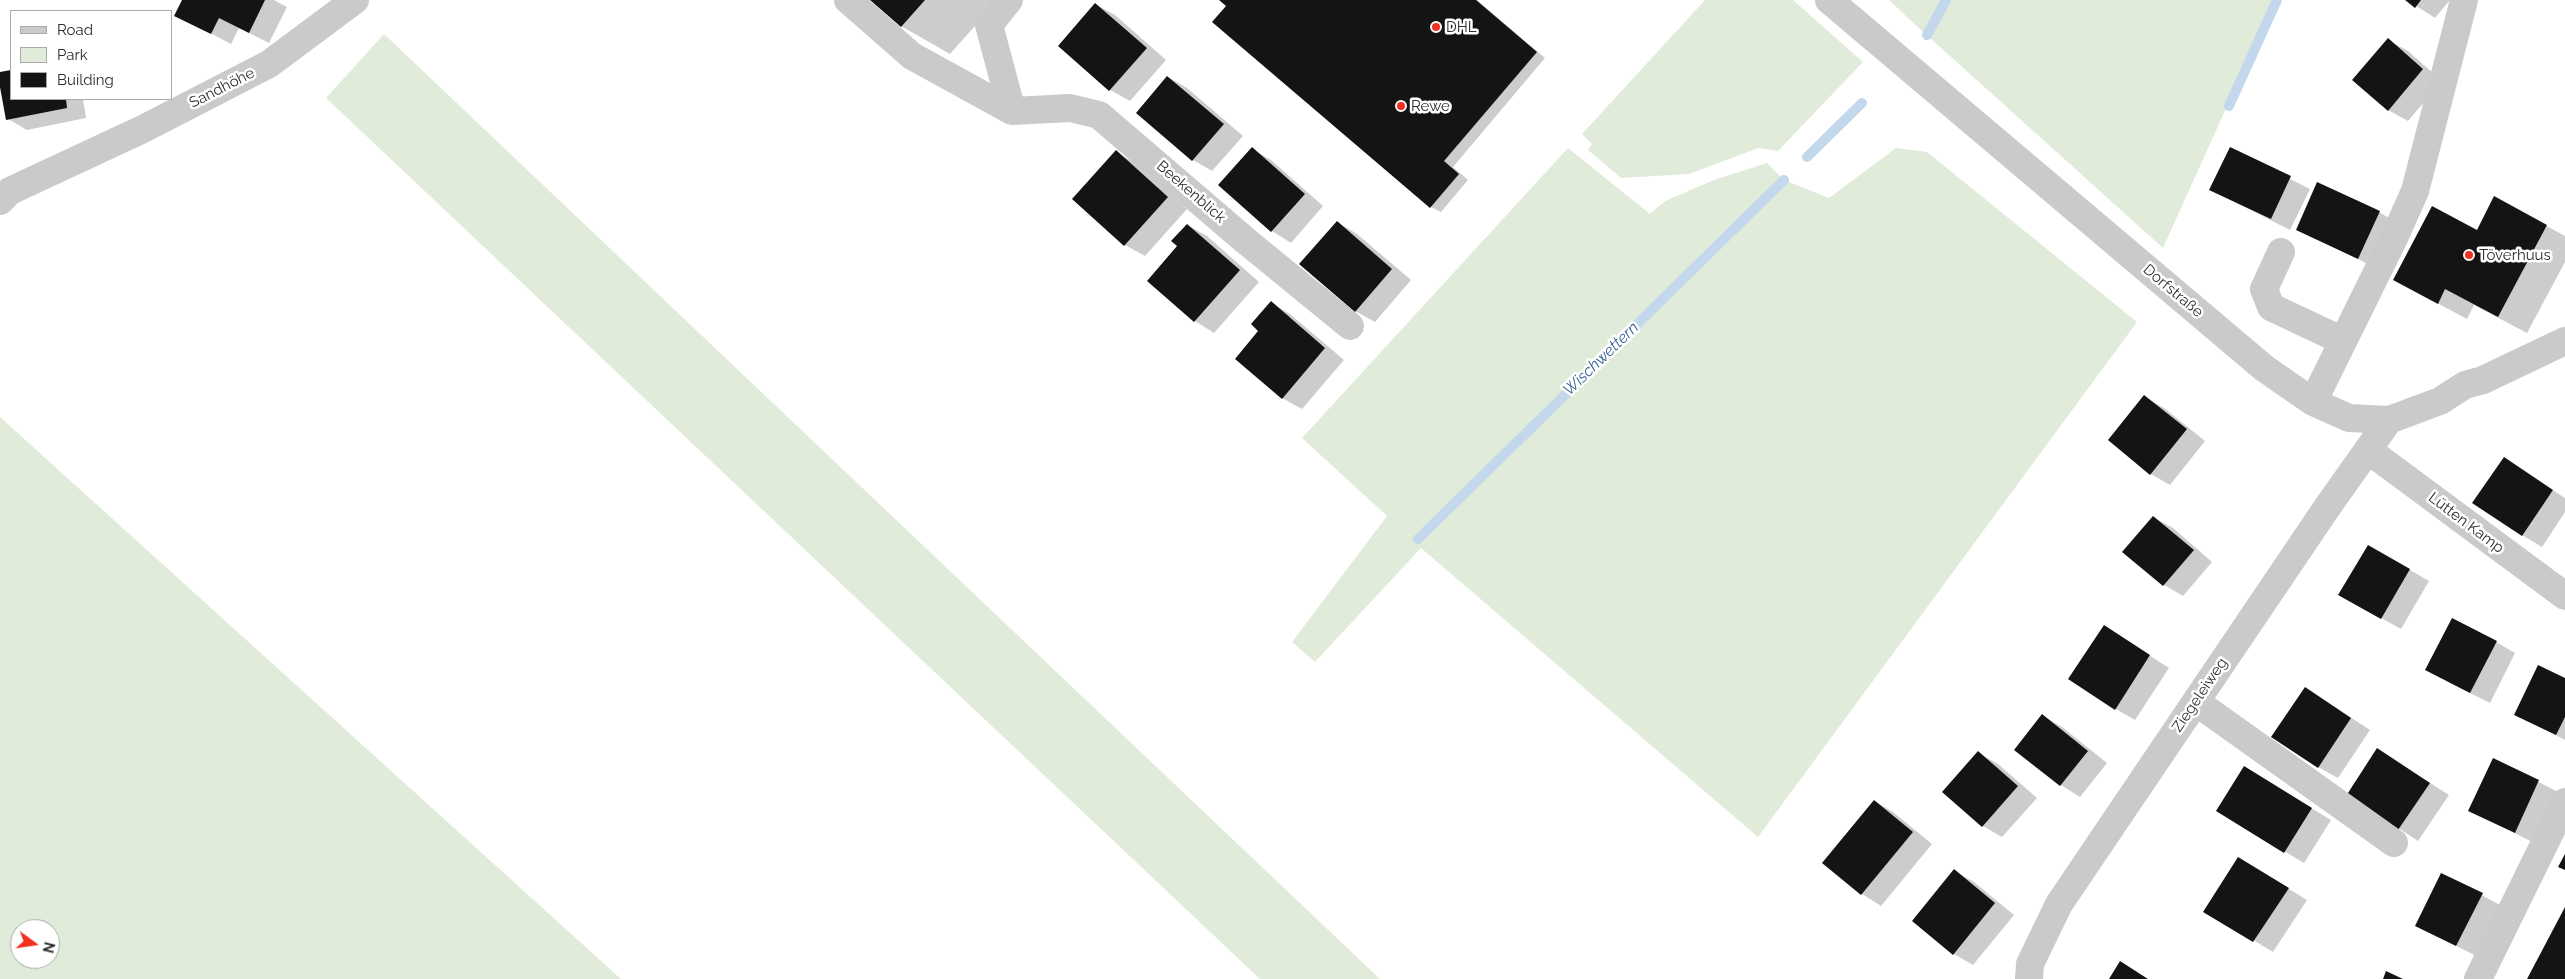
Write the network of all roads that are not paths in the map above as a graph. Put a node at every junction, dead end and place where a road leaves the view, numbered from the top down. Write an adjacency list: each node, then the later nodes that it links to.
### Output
1 (356, 0): 7 (street, Sandhöhe)
2 (848, 0): 6 (street)
3 (1009, 0): 6 (street)
4 (1829, 0): 12 (street, Dorfstraße)
5 (2464, 0): 10 (street)
6 (1012, 111): 9 (street, Beekenblick)
7 (3, 192)
8 (2281, 252): 10 (street)
9 (1350, 326)
10 (2343, 341): 12 (street)
11 (2565, 341): 13 (street, Dorfstraße)
12 (2313, 402): 13 (street, Dorfstraße)
13 (2389, 420): 14 (street, Ziegeleiweg)
14 (2368, 450): 15 (street, Lütten Kamp); 16 (street, Ziegeleiweg)
15 (2565, 596)
16 (2196, 702): 18 (street); 19 (street, Ziegeleiweg)
17 (2565, 802): 20 (street)
18 (2394, 843)
19 (2029, 979)
20 (2478, 979)

